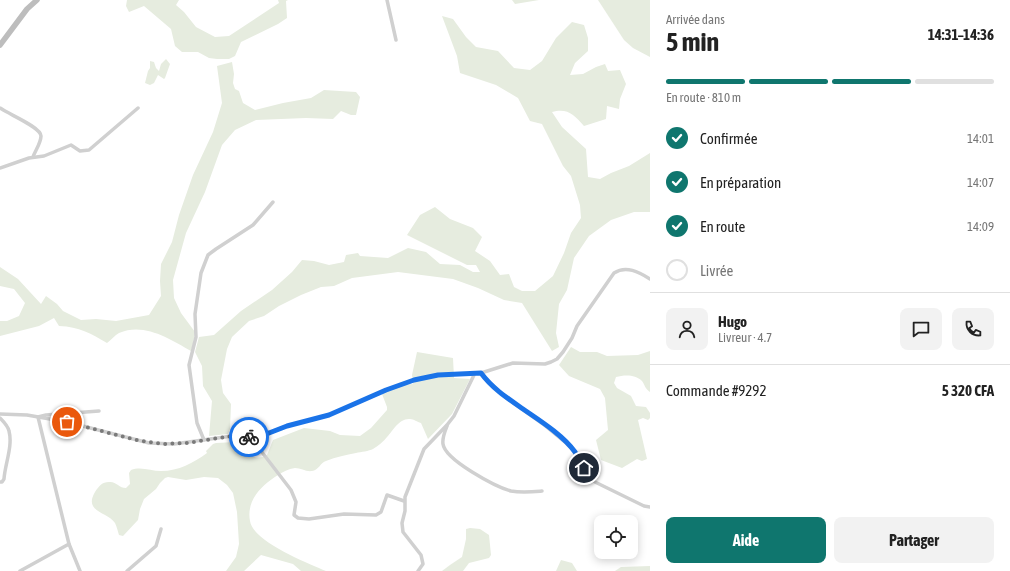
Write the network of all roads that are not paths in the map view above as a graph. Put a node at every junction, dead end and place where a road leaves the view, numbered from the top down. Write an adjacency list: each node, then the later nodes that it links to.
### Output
1 (37, 0): 4 (street)
2 (387, 0): 3 (street)
3 (396, 40)
4 (0, 45)
5 (0, 108): 7 (street)
6 (138, 108): 7 (street)
7 (33, 157): 8 (street)
8 (0, 168)
9 (273, 202): 19 (street)
10 (650, 279): 12 (street)
11 (475, 373): 12 (street); 17 (street); 18 (street)
12 (481, 373): 23 (street)
13 (100, 411): 15 (street)
14 (0, 414): 15 (street)
15 (38, 417): 19 (street); 25 (street)
16 (0, 418): 20 (street)
17 (448, 425): 21 (street); 22 (street)
18 (246, 437): 19 (street); 22 (street)
19 (204, 440)
20 (0, 482)
21 (542, 491)
22 (404, 501): 29 (street)
23 (650, 507)
24 (161, 529): 28 (street)
25 (69, 544): 26 (street); 27 (street)
26 (20, 571)
27 (80, 571)
28 (127, 571)
29 (418, 571)

